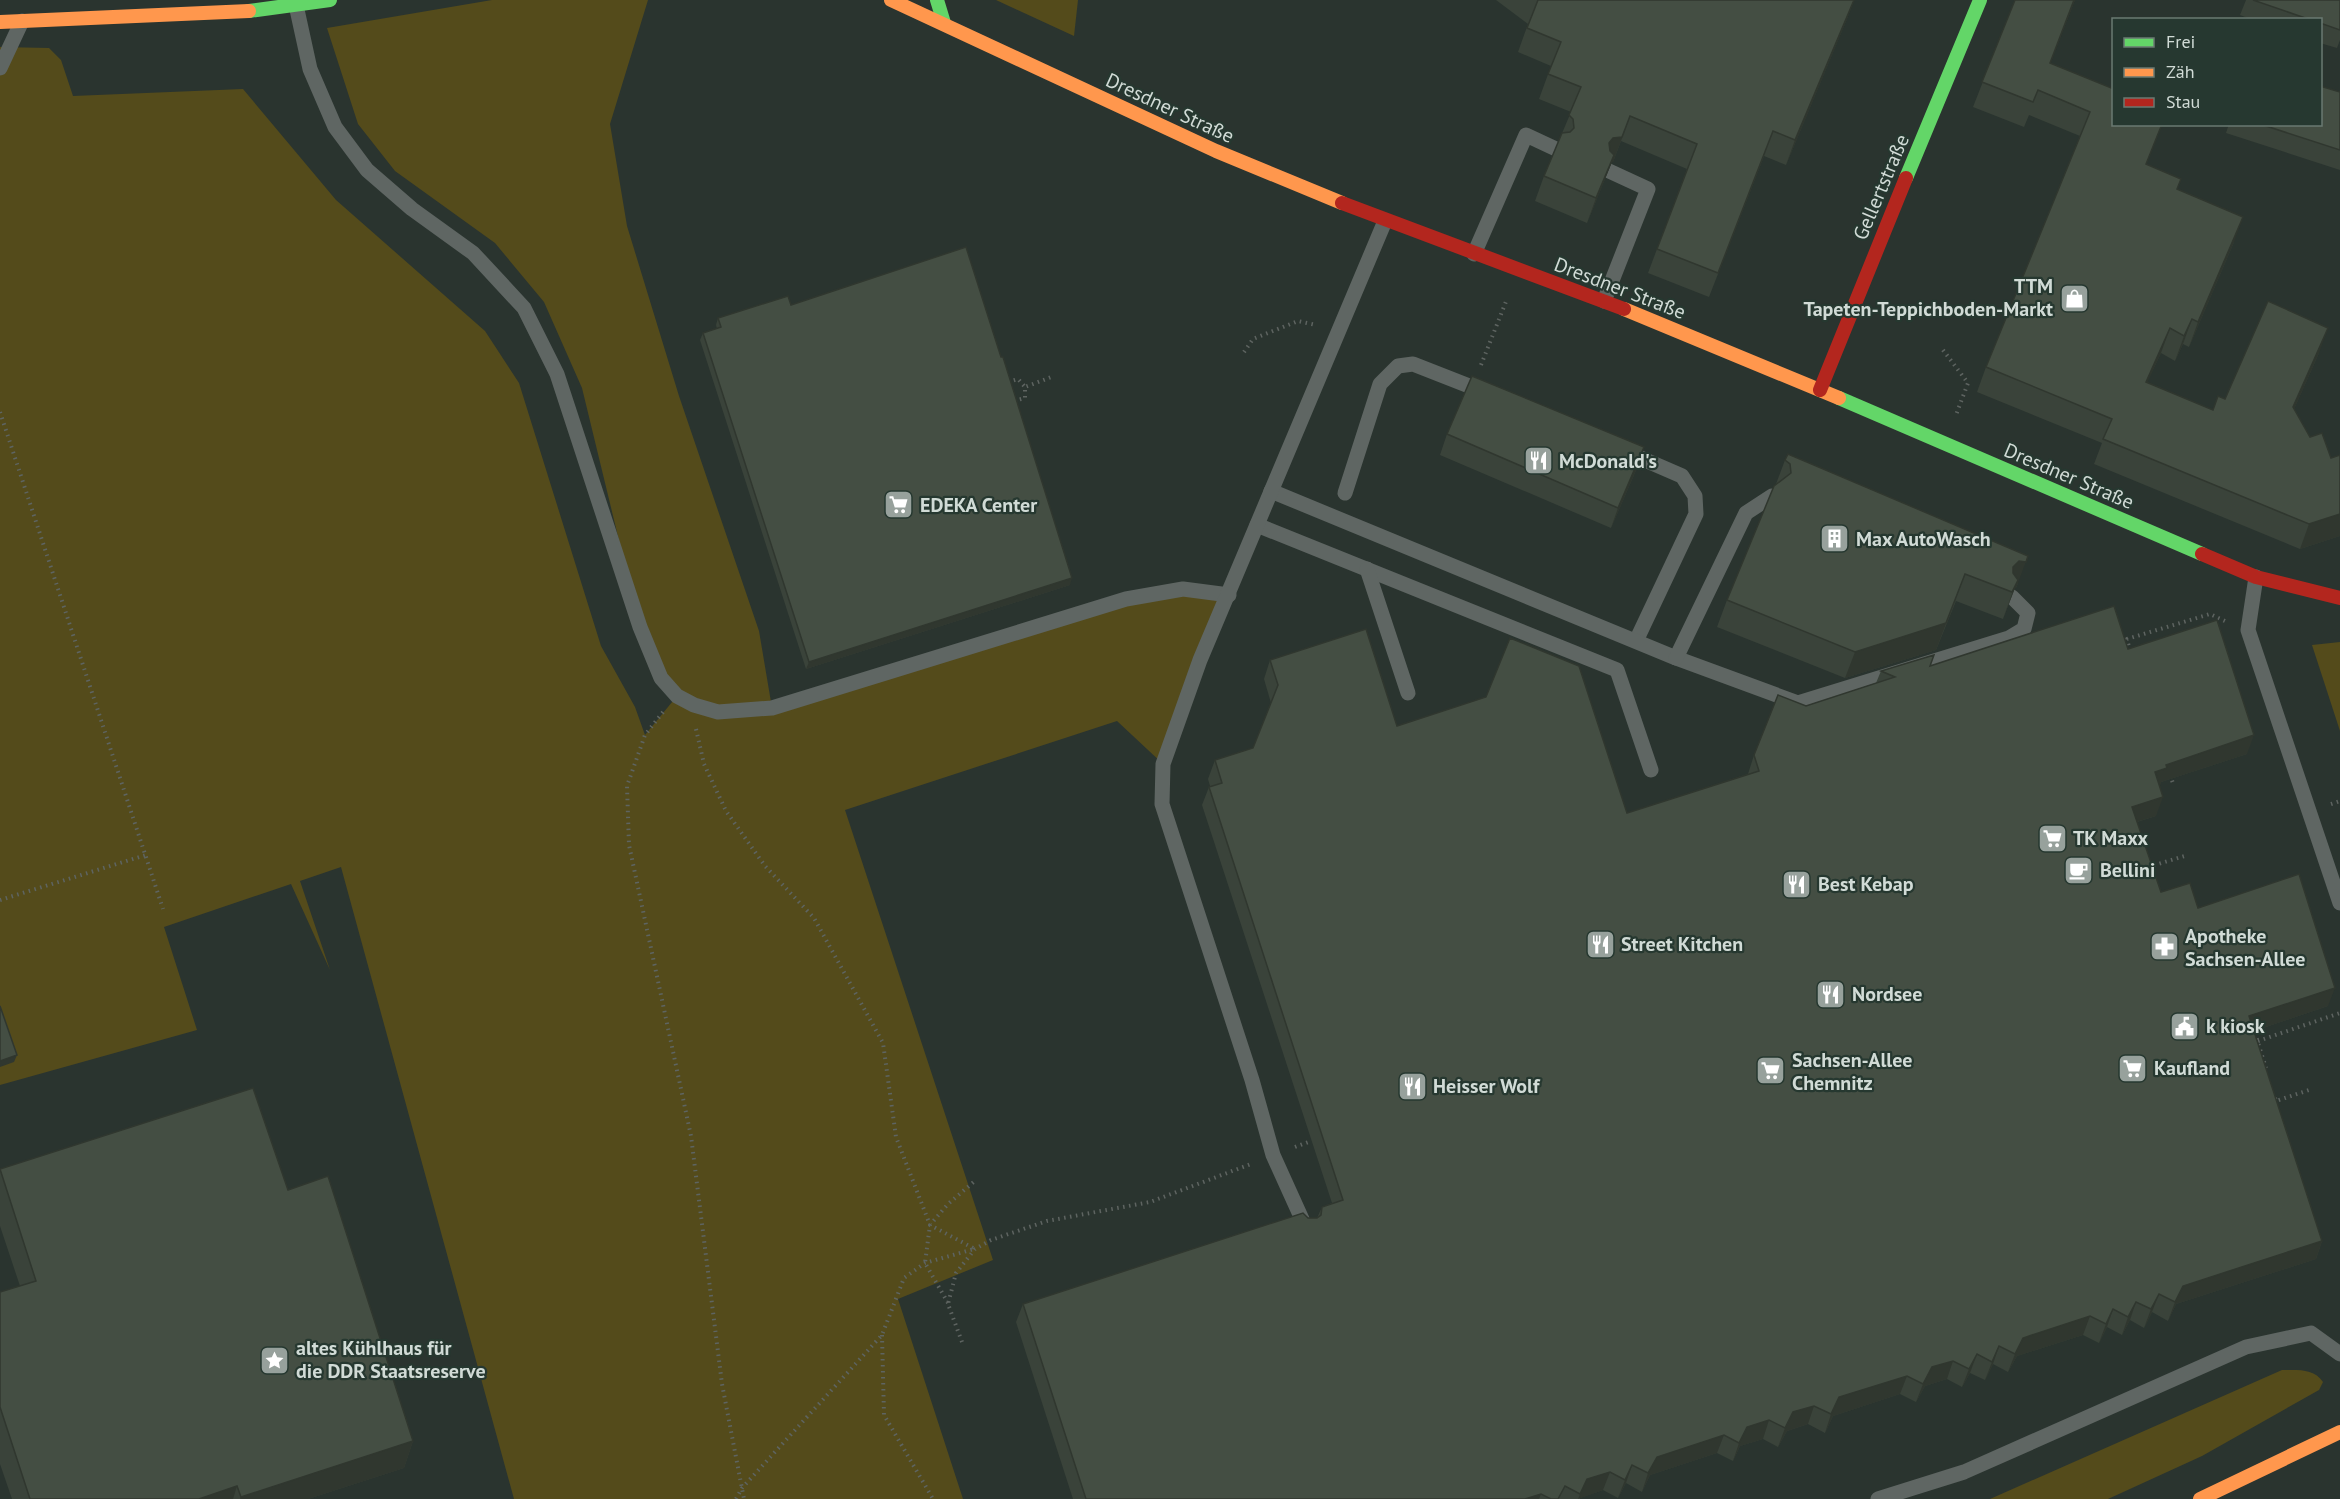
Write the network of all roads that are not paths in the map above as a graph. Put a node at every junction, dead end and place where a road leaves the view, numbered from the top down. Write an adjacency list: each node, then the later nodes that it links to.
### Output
1 (330, 0): 5 (main road)
2 (891, 0): 8 (main road, Dresdner Straße)
3 (937, 0): 8 (main road)
4 (1980, 0): 15 (main road, Gellertstraße)
5 (296, 4): 6 (main road); 25 (lane)
6 (22, 21): 7 (main road); 9 (lane)
7 (0, 22)
8 (944, 23): 12 (main road, Dresdner Straße)
9 (0, 69)
10 (1556, 149): 13 (lane)
11 (1609, 171): 14 (lane)
12 (1385, 221): 13 (main road, Dresdner Straße); 18 (lane)
13 (1474, 255): 14 (main road, Dresdner Straße)
14 (1604, 301): 15 (main road, Dresdner Straße)
15 (1820, 390): 23 (main road, Dresdner Straße)
16 (1503, 400): 19 (lane)
17 (1608, 445): 27 (lane)
18 (1271, 491): 21 (lane); 27 (lane)
19 (1345, 493)
20 (1772, 496): 28 (lane)
21 (1257, 525): 22 (lane); 25 (lane)
22 (1367, 569): 29 (lane); 30 (lane)
23 (2256, 578): 24 (main road, Dresdner Straße); 31 (lane)
24 (2338, 593)
25 (1229, 595): 32 (lane)
26 (2012, 597): 28 (lane)
27 (1636, 641): 28 (lane)
28 (1676, 658)
29 (1408, 693)
30 (1651, 770)
31 (2340, 903)
32 (1306, 1228)
33 (2340, 1354): 35 (lane)
34 (2340, 1432): 36 (main road)
35 (1878, 1499)
36 (2200, 1499)

